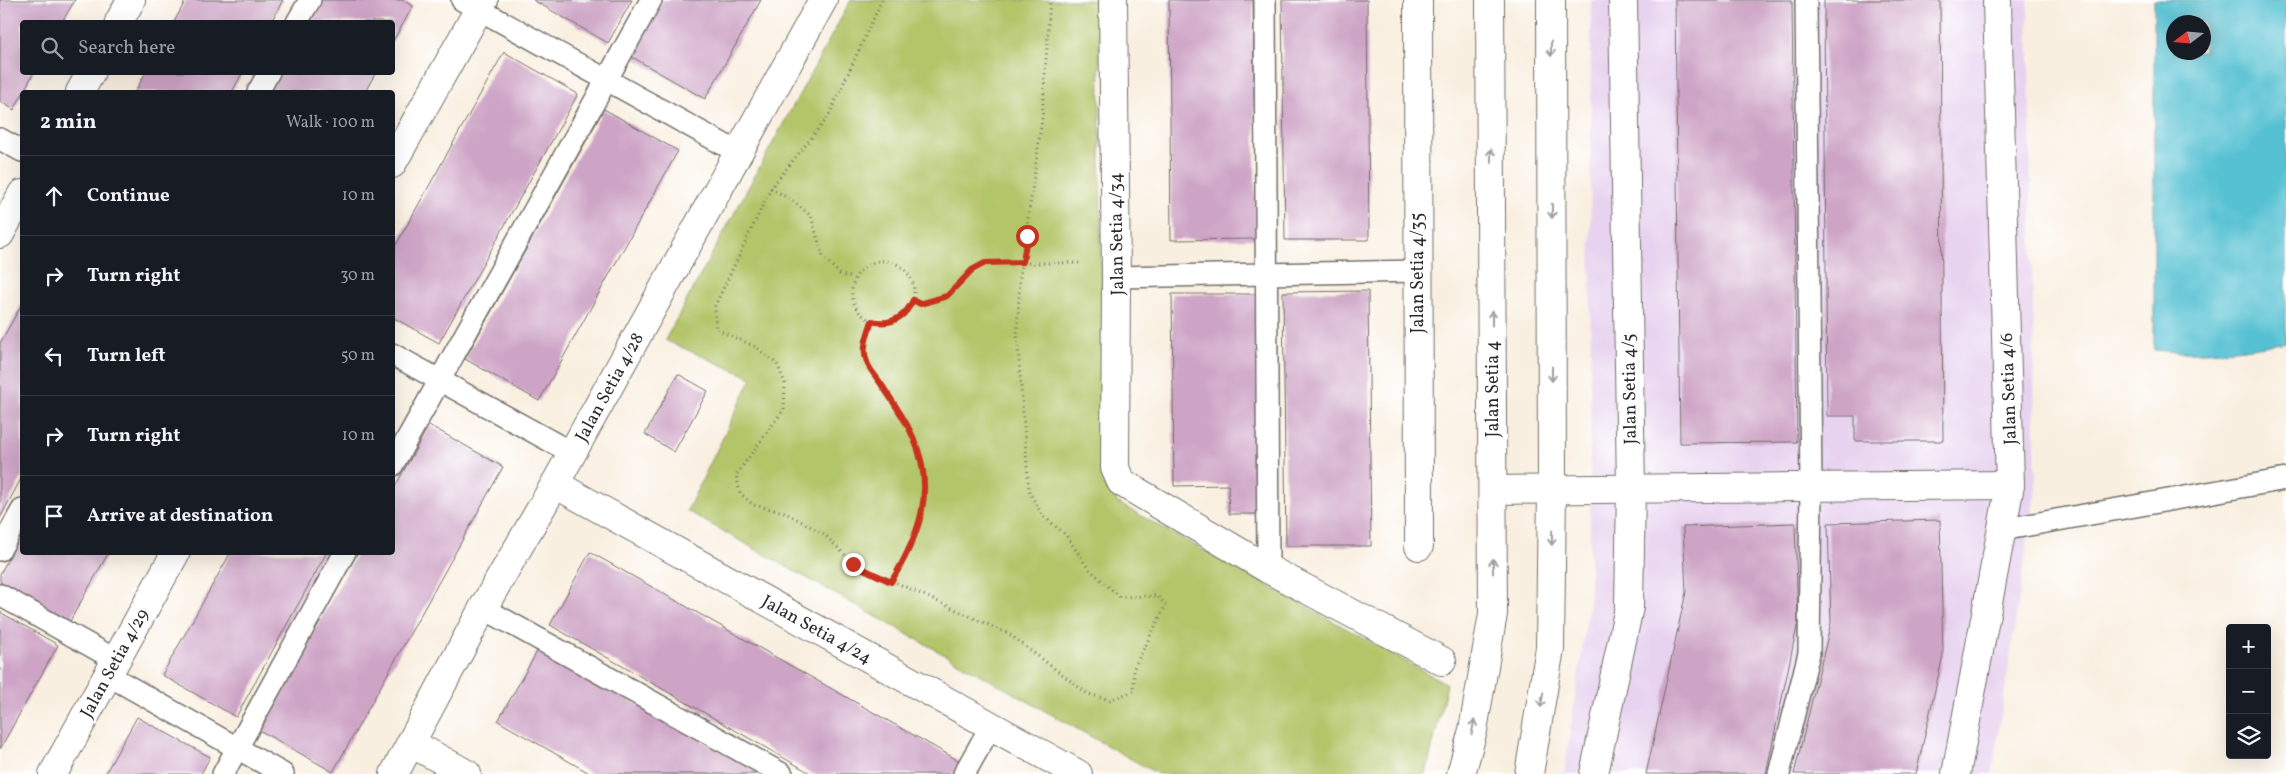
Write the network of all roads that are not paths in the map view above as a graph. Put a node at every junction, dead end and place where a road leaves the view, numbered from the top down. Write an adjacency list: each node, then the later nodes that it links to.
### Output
1 (132, 0): 14 (street)
2 (310, 0): 15 (lane)
3 (651, 0): 18 (lane)
4 (823, 0): 23 (street, Jalan Setia 4/28)
5 (1113, 0): 29 (street, Jalan Setia 4/34)
6 (1265, 0): 28 (lane)
7 (1418, 0): 27 (street, Jalan Setia 4/35)
8 (1490, 0): 40 (street, Jalan Setia 4, one-way to 8)
9 (1551, 0): 39 (street, one-way to 39)
10 (1623, 0): 38 (street, Jalan Setia 4/5)
11 (1806, 0): 37 (lane)
12 (1998, 0): 36 (street, Jalan Setia 4/6)
13 (475, 3): 18 (lane); 24 (street)
14 (120, 20)
15 (298, 20)
16 (89, 75): 19 (street)
17 (267, 75): 20 (lane)
18 (607, 79): 23 (lane); 31 (lane)
19 (81, 90)
20 (259, 90)
21 (0, 139): 22 (lane)
22 (20, 150)
23 (739, 153): 32 (street, Jalan Setia 4/28)
24 (395, 158)
25 (20, 198): 26 (street)
26 (0, 234)
27 (1417, 271): 28 (lane); 43 (street, Jalan Setia 4/35)
28 (1266, 274): 29 (lane); 47 (lane)
29 (1116, 278): 47 (street, Jalan Setia 4/34)
30 (395, 356): 31 (lane)
31 (440, 380): 32 (lane); 33 (lane)
32 (572, 453): 35 (street, Jalan Setia 4/28)
33 (395, 461)
34 (2286, 479): 42 (lane)
35 (555, 484): 49 (street, Jalan Setia 4/28); 52 (street, Jalan Setia 4/24)
36 (2010, 485): 37 (street); 42 (street, Jalan Setia 4/6)
37 (1811, 487): 38 (street); 66 (lane)
38 (1631, 488): 39 (street); 65 (street, Jalan Setia 4/5)
39 (1552, 489): 40 (street); 64 (street, one-way to 64)
40 (1493, 490): 63 (street, Jalan Setia 4, one-way to 40)
41 (20, 514): 44 (lane)
42 (2001, 530): 67 (street, Jalan Setia 4/6)
43 (1420, 546)
44 (0, 550)
45 (174, 555): 51 (street, Jalan Setia 4/29)
46 (343, 555): 54 (lane)
47 (1268, 569): 50 (street)
48 (0, 595): 51 (lane)
49 (483, 608): 53 (street, Jalan Setia 4/28); 60 (lane)
50 (1442, 662)
51 (112, 668): 54 (lane); 55 (street, Jalan Setia 4/29)
52 (991, 726): 61 (lane); 62 (street, Jalan Setia 4/24)
53 (411, 743): 58 (street, Jalan Setia 4/28); 59 (street)
54 (237, 748): 56 (lane); 57 (lane)
55 (53, 774)
56 (223, 774)
57 (283, 774)
58 (394, 774)
59 (467, 774)
60 (782, 774)
61 (964, 774)
62 (1078, 774)
63 (1461, 774)
64 (1529, 774)
65 (1594, 774)
66 (1779, 774)
67 (1956, 774)

